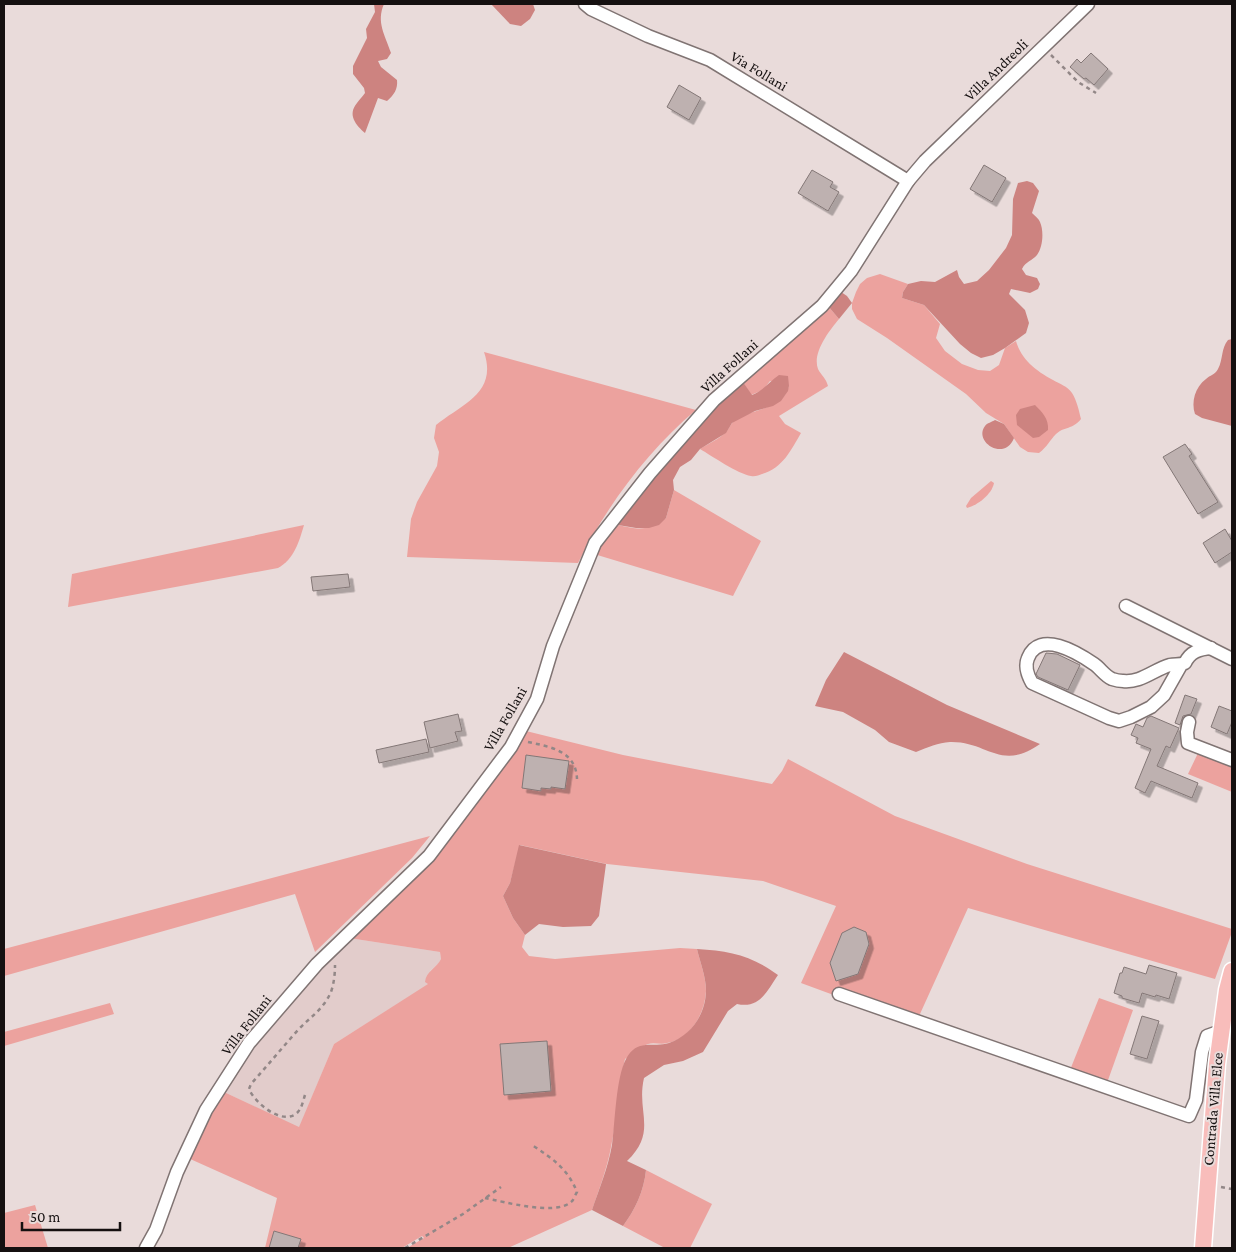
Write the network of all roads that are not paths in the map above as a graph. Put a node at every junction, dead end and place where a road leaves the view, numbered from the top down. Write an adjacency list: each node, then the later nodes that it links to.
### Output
1 (584, 4): 4 (street, Via Follani)
2 (1088, 4): 3 (street, Villa Andreoli)
3 (925, 160): 4 (street, Villa Follani)
4 (908, 181): 14 (street, Villa Follani)
5 (1126, 606): 6 (street)
6 (1211, 648): 7 (street); 8 (street)
7 (1232, 659)
8 (1181, 665): 8 (street)
9 (1190, 722): 10 (street)
10 (1232, 760)
11 (1232, 971): 13 (main road, Contrada Villa Elce)
12 (840, 994): 13 (street)
13 (1221, 1031): 15 (main road, Contrada Villa Elce)
14 (146, 1248)
15 (1203, 1248)

